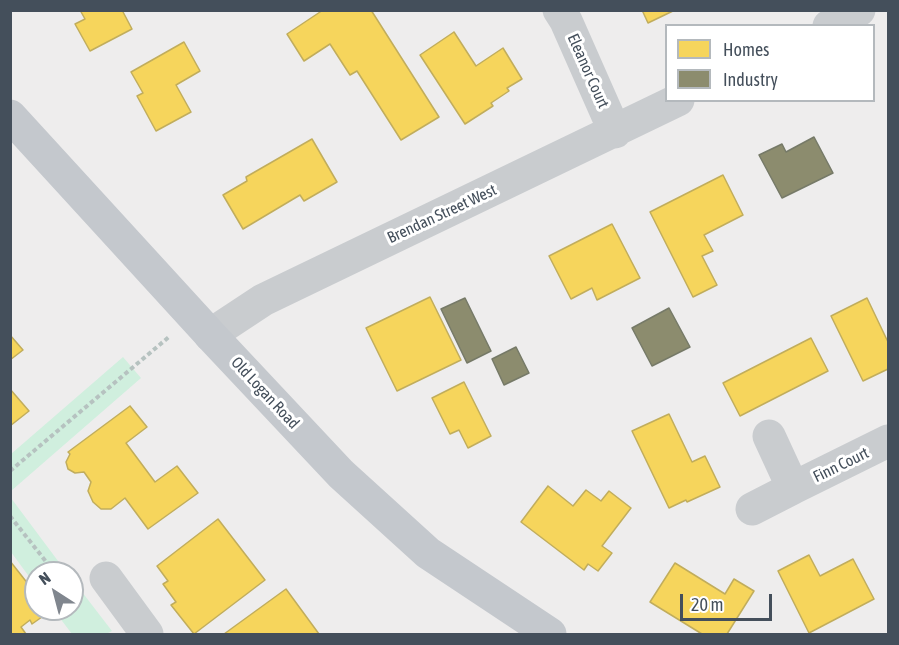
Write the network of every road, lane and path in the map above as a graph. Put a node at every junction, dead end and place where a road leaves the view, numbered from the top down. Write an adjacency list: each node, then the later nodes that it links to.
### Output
1 (560, 10): 6 (street, Eleanor Court)
2 (859, 10): 3 (street)
3 (833, 24)
4 (674, 102): 6 (street, Brendan Street West)
5 (10, 116): 7 (main road, Old Logan Road)
6 (615, 132): 7 (street, Brendan Street West)
7 (202, 326): 10 (path); 17 (main road, Old Logan Road)
8 (769, 436): 11 (street, Finn Court)
9 (888, 441): 11 (street, Finn Court)
10 (10, 471)
11 (793, 488): 12 (street, Finn Court)
12 (752, 509)
13 (10, 516): 14 (path)
14 (46, 561)
15 (106, 578): 16 (street)
16 (147, 634)
17 (550, 634)

